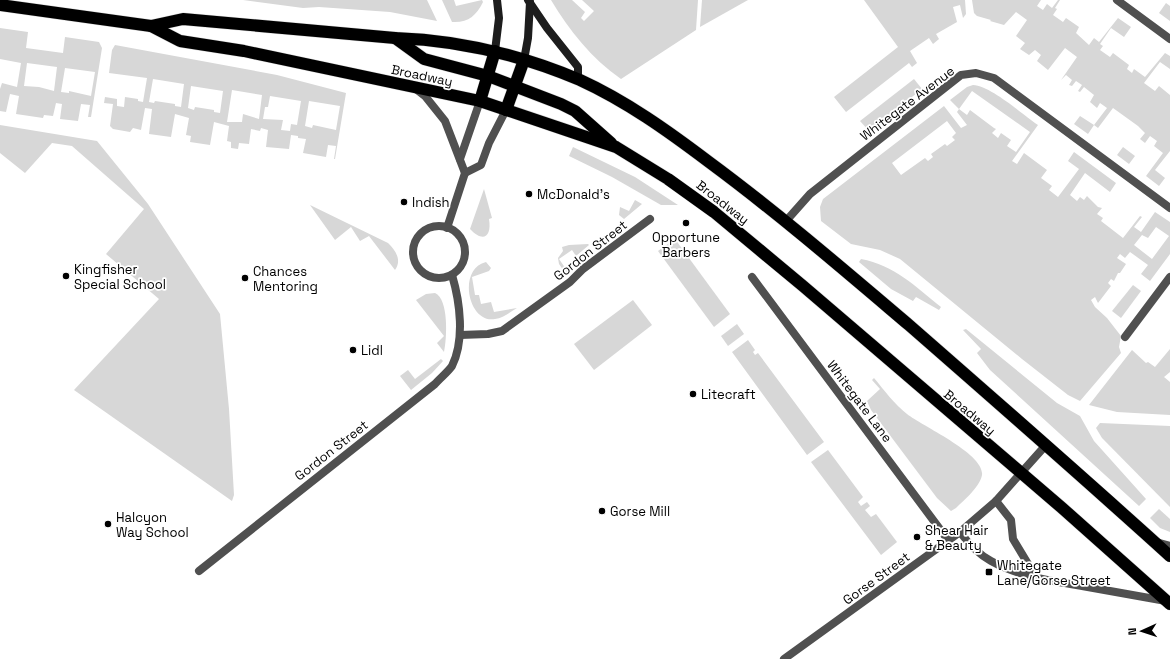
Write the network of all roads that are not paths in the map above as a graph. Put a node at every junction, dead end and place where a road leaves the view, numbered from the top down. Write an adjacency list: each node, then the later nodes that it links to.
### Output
1 (498, 0): 8 (street)
2 (1117, 0): 7 (street)
3 (529, 1): 9 (street); 11 (street)
4 (0, 5): 5 (highway, Broadway)
5 (151, 26): 6 (highway, Broadway); 13 (highway, Broadway)
6 (395, 38): 8 (highway, Broadway); 10 (highway)
7 (1170, 39)
8 (496, 51): 9 (highway, Broadway); 10 (highway)
9 (524, 60): 11 (highway, Broadway); 12 (highway)
10 (488, 76): 12 (highway); 14 (highway)
11 (578, 80): 21 (highway, Broadway)
12 (515, 86): 15 (highway); 16 (highway)
13 (412, 87): 14 (highway, Broadway); 17 (street)
14 (480, 102): 15 (highway, Broadway); 17 (street)
15 (506, 110): 16 (highway, Broadway); 18 (street)
16 (616, 147): 29 (highway, Broadway)
17 (460, 159): 18 (street)
18 (466, 173): 22 (street)
19 (1170, 208): 21 (street, Whitegate Avenue)
20 (650, 219): 26 (street, Gordon Street)
21 (786, 221): 28 (highway, Broadway)
22 (447, 228): 23 (street); 23 (street)
23 (452, 275): 26 (street, Gordon Street)
24 (752, 277): 32 (street, Whitegate Lane)
25 (1170, 277): 27 (street)
26 (460, 335): 36 (street, Gordon Street)
27 (1125, 337)
28 (1046, 445): 29 (street, Gorse Street); 33 (highway, Broadway)
29 (1021, 473): 30 (street, Gorse Street); 38 (highway, Broadway)
30 (996, 501): 31 (street, Gorse Street); 37 (street)
31 (960, 532): 32 (street, Gorse Street); 37 (street)
32 (948, 540): 39 (street, Gorse Street)
33 (1154, 541): 34 (street, Broadway); 35 (highway, Broadway)
34 (1170, 546)
35 (1170, 556)
36 (199, 571)
37 (1036, 577): 38 (street)
38 (1168, 603)
39 (784, 659)

